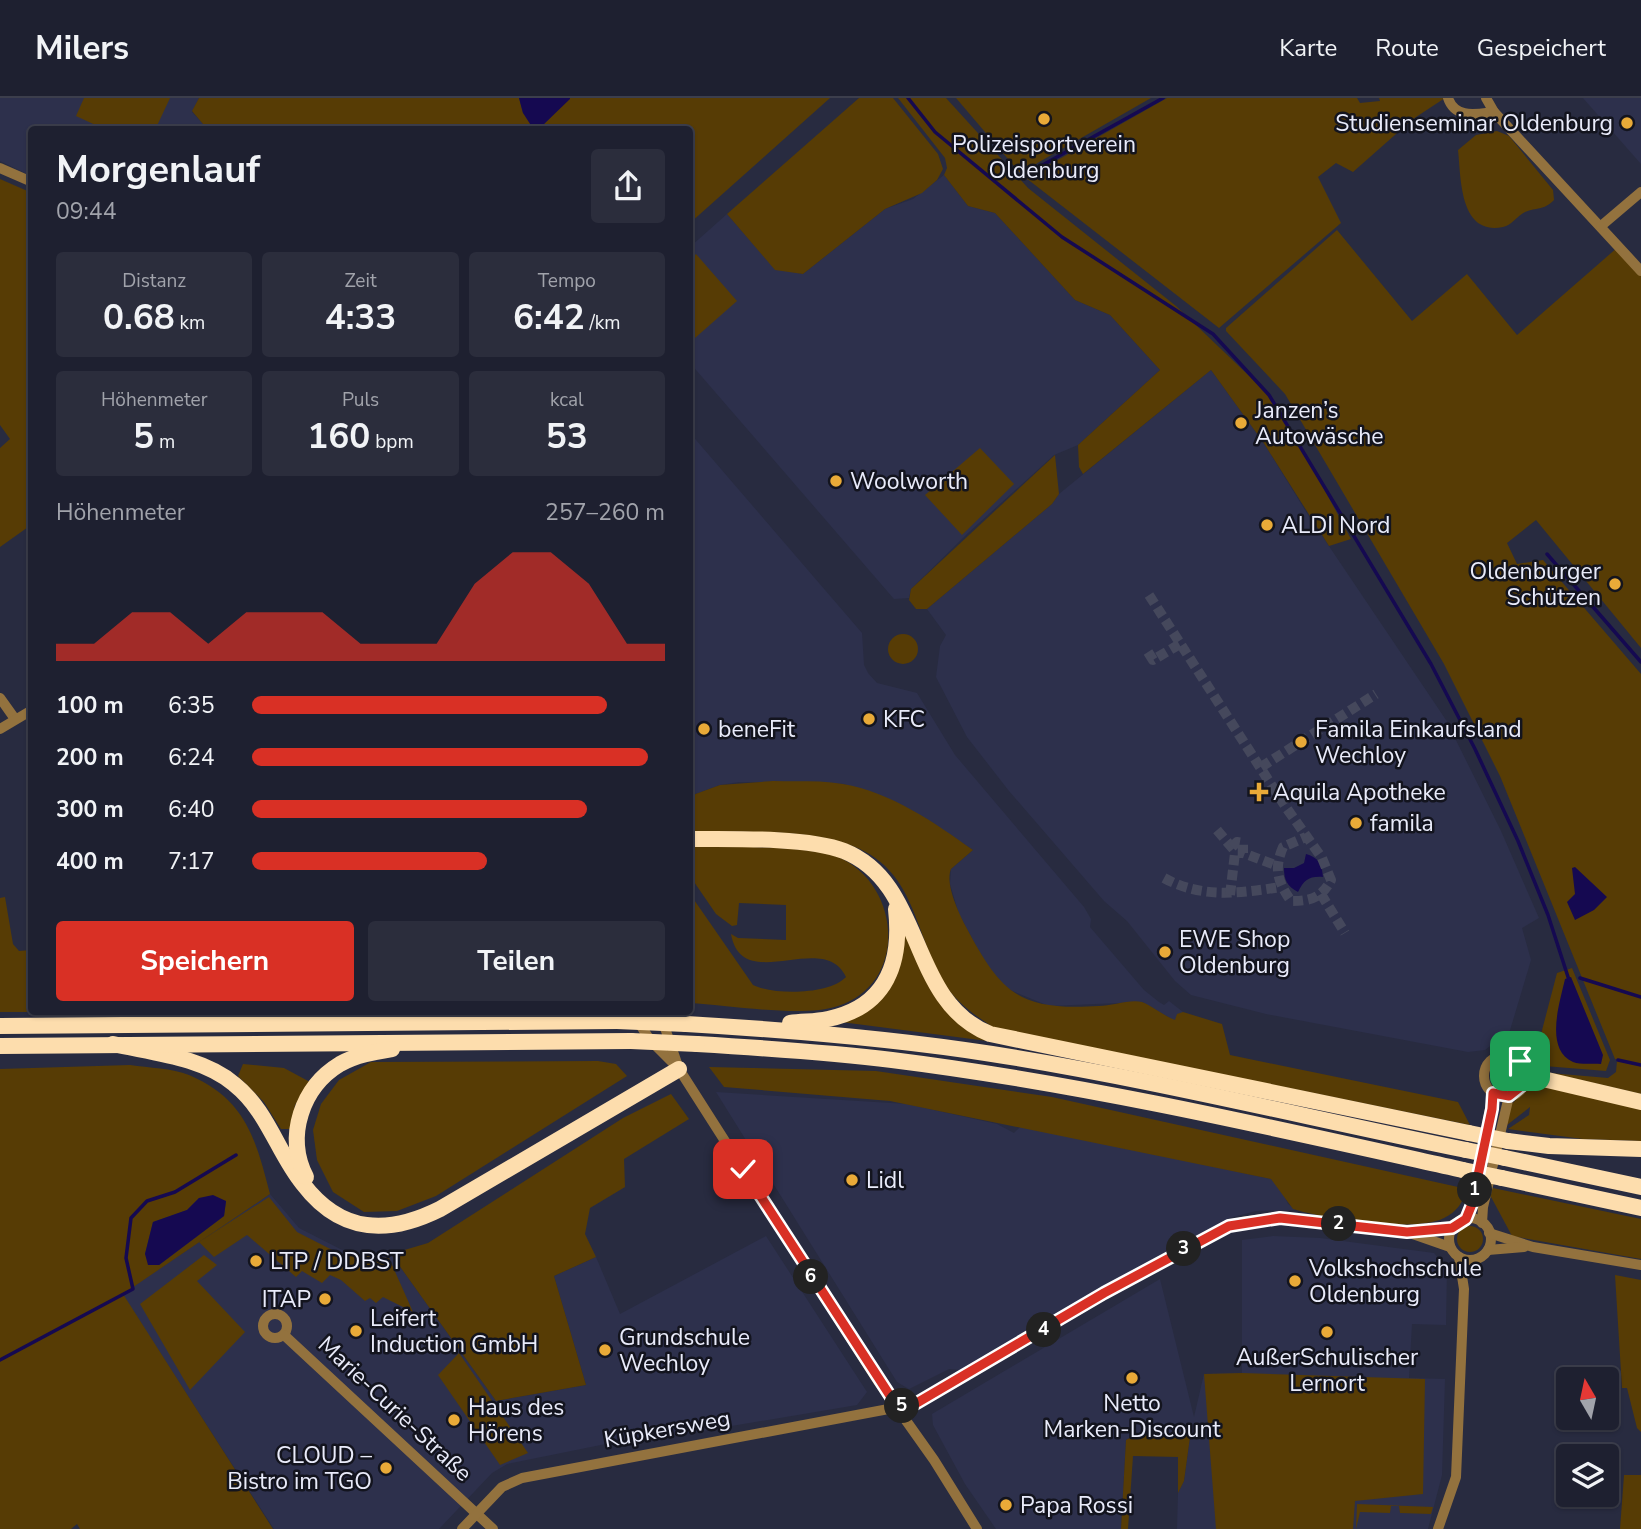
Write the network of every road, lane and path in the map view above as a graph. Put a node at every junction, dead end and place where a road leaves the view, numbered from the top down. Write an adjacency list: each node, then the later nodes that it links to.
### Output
1 (1448, 98): 3 (street)
2 (1486, 98): 3 (street)
3 (1494, 112): 7 (street)
4 (0, 168): 5 (street)
5 (28, 181)
6 (1641, 192): 7 (street)
7 (1601, 226): 8 (street)
8 (1641, 271)
9 (0, 698): 11 (street)
10 (28, 712): 11 (street)
11 (15, 719): 12 (street)
12 (0, 729)
13 (693, 839): 14 (highway)
14 (897, 903): 18 (highway); 27 (highway, bridge)
15 (634, 1015): 22 (street)
16 (656, 1015): 22 (street)
17 (0, 1026): 18 (highway, bridge)
18 (765, 1028): 28 (highway, bridge)
19 (429, 1041): 20 (highway); 29 (highway); 30 (highway, bridge)
20 (113, 1044): 21 (highway); 29 (highway)
21 (0, 1046)
22 (679, 1069): 29 (highway); 44 (street)
23 (1526, 1075): 24 (street); 25 (street); 26 (highway)
24 (1493, 1093): 25 (street); 31 (street)
25 (1509, 1096): 32 (street)
26 (1641, 1102)
27 (1641, 1149)
28 (1641, 1187)
29 (321, 1203)
30 (1641, 1208)
31 (1466, 1219): 32 (street); 33 (street)
32 (1482, 1223): 35 (street)
33 (1452, 1228): 34 (street); 36 (street)
34 (1407, 1232): 36 (street); 44 (street, Küpkersweg)
35 (1489, 1233): 37 (street); 38 (street)
36 (1450, 1247): 39 (street)
37 (1533, 1247): 38 (street); 41 (street)
38 (1488, 1250): 40 (street)
39 (1459, 1257): 40 (street); 42 (street)
40 (1476, 1259): 42 (street)
41 (1641, 1265)
42 (1464, 1289): 49 (street)
43 (284, 1335): 45 (street, Marie-Curie-Straße)
44 (898, 1408): 45 (street, Küpkersweg); 48 (street)
45 (477, 1514): 46 (street, Küpkersweg); 47 (street, Marie-Curie-Straße)
46 (463, 1529)
47 (494, 1529)
48 (977, 1529)
49 (1438, 1529)

